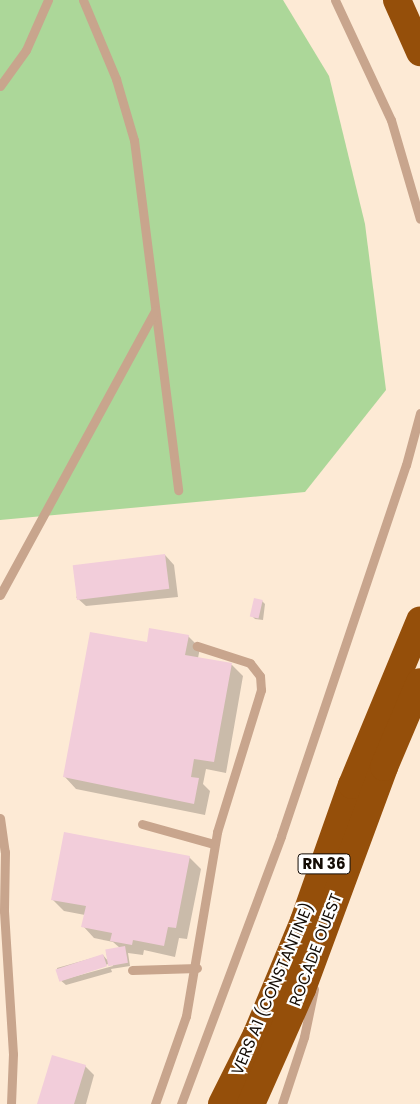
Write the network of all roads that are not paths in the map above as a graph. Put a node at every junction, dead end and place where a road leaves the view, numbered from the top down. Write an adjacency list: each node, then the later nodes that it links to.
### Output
1 (48, 0): 6 (lane)
2 (83, 0): 8 (lane)
3 (335, 0): 7 (lane)
4 (397, 0): 5 (highway)
5 (420, 52)
6 (0, 86)
7 (420, 219)
8 (155, 311): 10 (lane); 11 (lane)
9 (420, 413): 24 (lane)
10 (178, 490)
11 (0, 595)
12 (420, 621): 25 (highway, VERS A1 (CONSTANTINE) / RN 36)
13 (197, 646): 17 (lane)
14 (420, 682): 19 (highway, ROCADE OUEST)
15 (0, 818): 18 (lane)
16 (142, 824): 17 (lane)
17 (214, 844): 20 (lane)
18 (2, 898): 22 (lane)
19 (329, 918): 26 (highway, ROCADE OUEST); 27 (lane)
20 (197, 968): 21 (lane); 23 (lane)
21 (132, 970)
22 (11, 1104)
23 (155, 1104)
24 (181, 1104)
25 (222, 1104)
26 (251, 1104)
27 (282, 1104)

